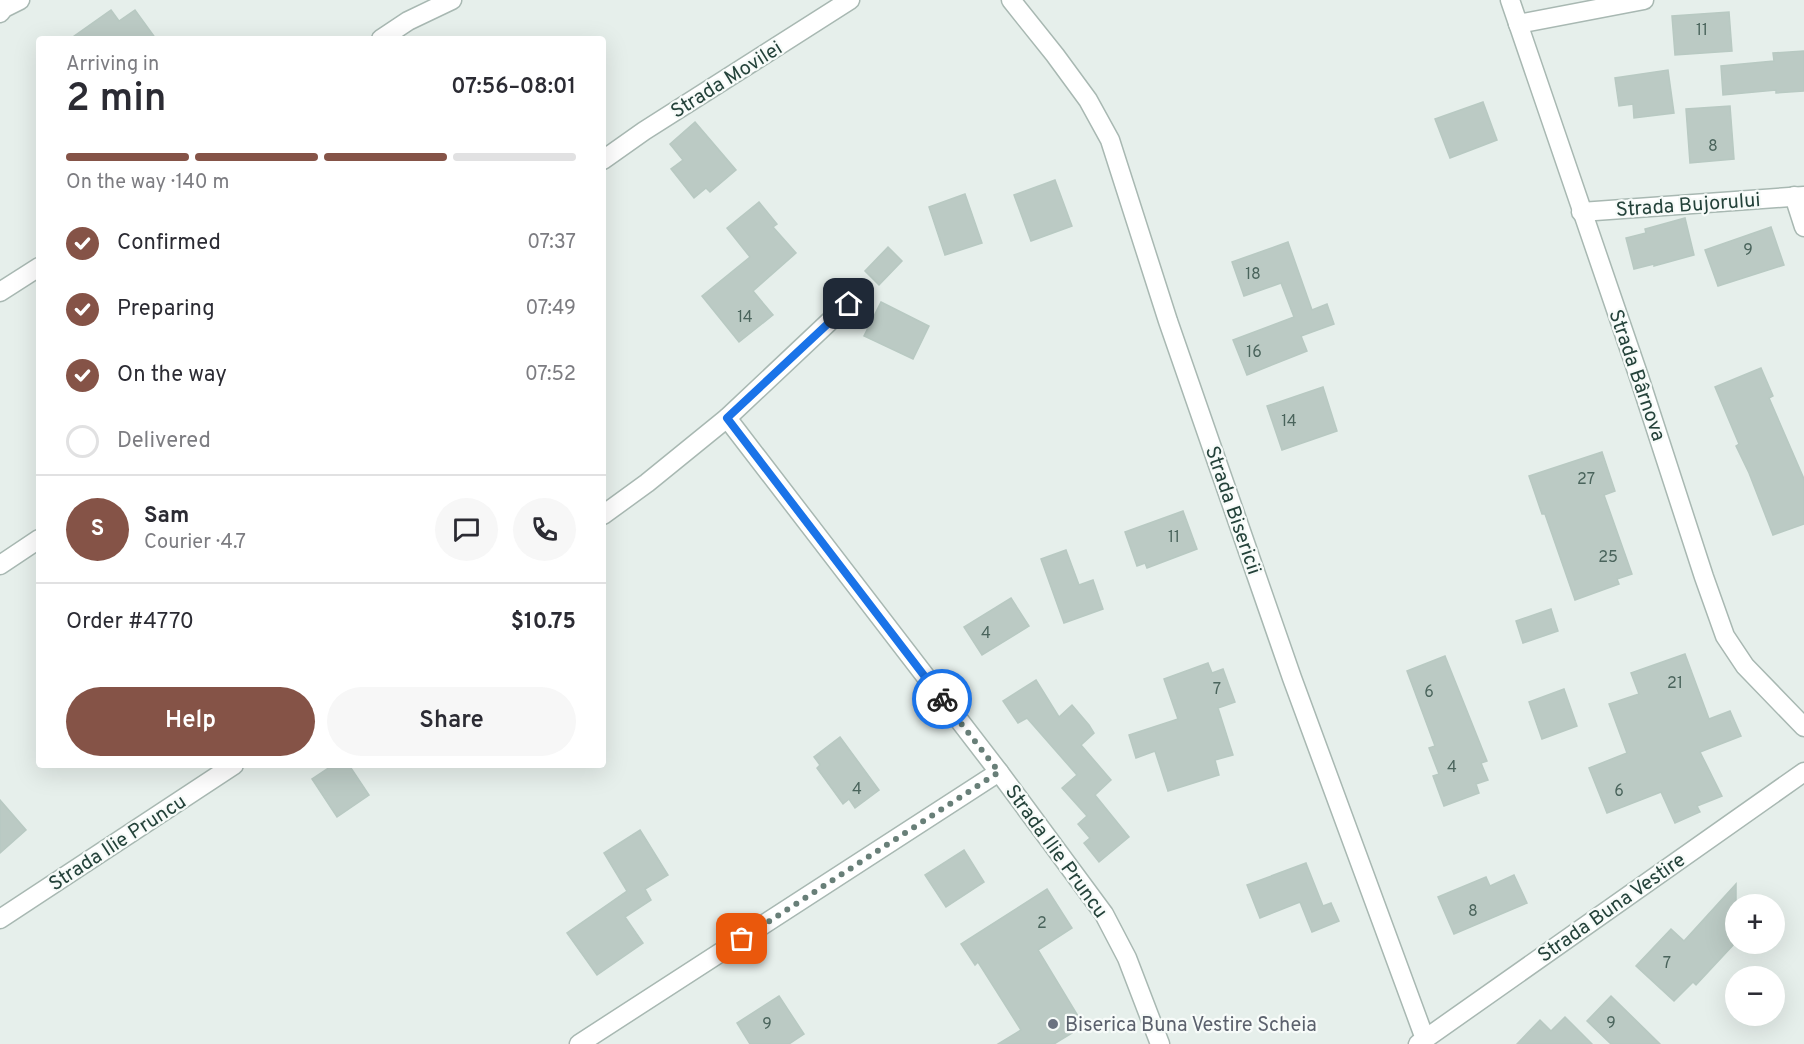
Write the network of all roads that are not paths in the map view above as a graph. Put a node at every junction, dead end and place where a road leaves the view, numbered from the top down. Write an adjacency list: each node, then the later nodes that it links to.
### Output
1 (20, 0): 7 (street)
2 (452, 0): 9 (street)
3 (850, 0): 10 (street, Strada Movilei)
4 (1011, 0): 26 (street, Strada Bisericii)
5 (1510, 0): 8 (street, Strada Bârnova)
6 (1644, 0): 8 (street)
7 (0, 13)
8 (1518, 24): 12 (street, Strada Bârnova)
9 (386, 36)
10 (606, 158)
11 (1799, 196): 12 (street, Strada Bujorului); 13 (street, Strada Bujorului)
12 (1581, 213): 21 (street, Strada Bârnova)
13 (1804, 227)
14 (36, 269): 15 (street)
15 (0, 292)
16 (849, 304): 17 (street)
17 (727, 418): 18 (street); 23 (street, Strada Ilie Pruncu)
18 (606, 513)
19 (36, 541): 20 (street)
20 (0, 565)
21 (1804, 727)
22 (229, 768): 25 (street, Strada Ilie Pruncu)
23 (999, 772): 27 (street); 28 (street, Strada Ilie Pruncu)
24 (1804, 772): 26 (street, Strada Buna Vestire)
25 (0, 919)
26 (1422, 1042)
27 (579, 1044)
28 (1160, 1044)

